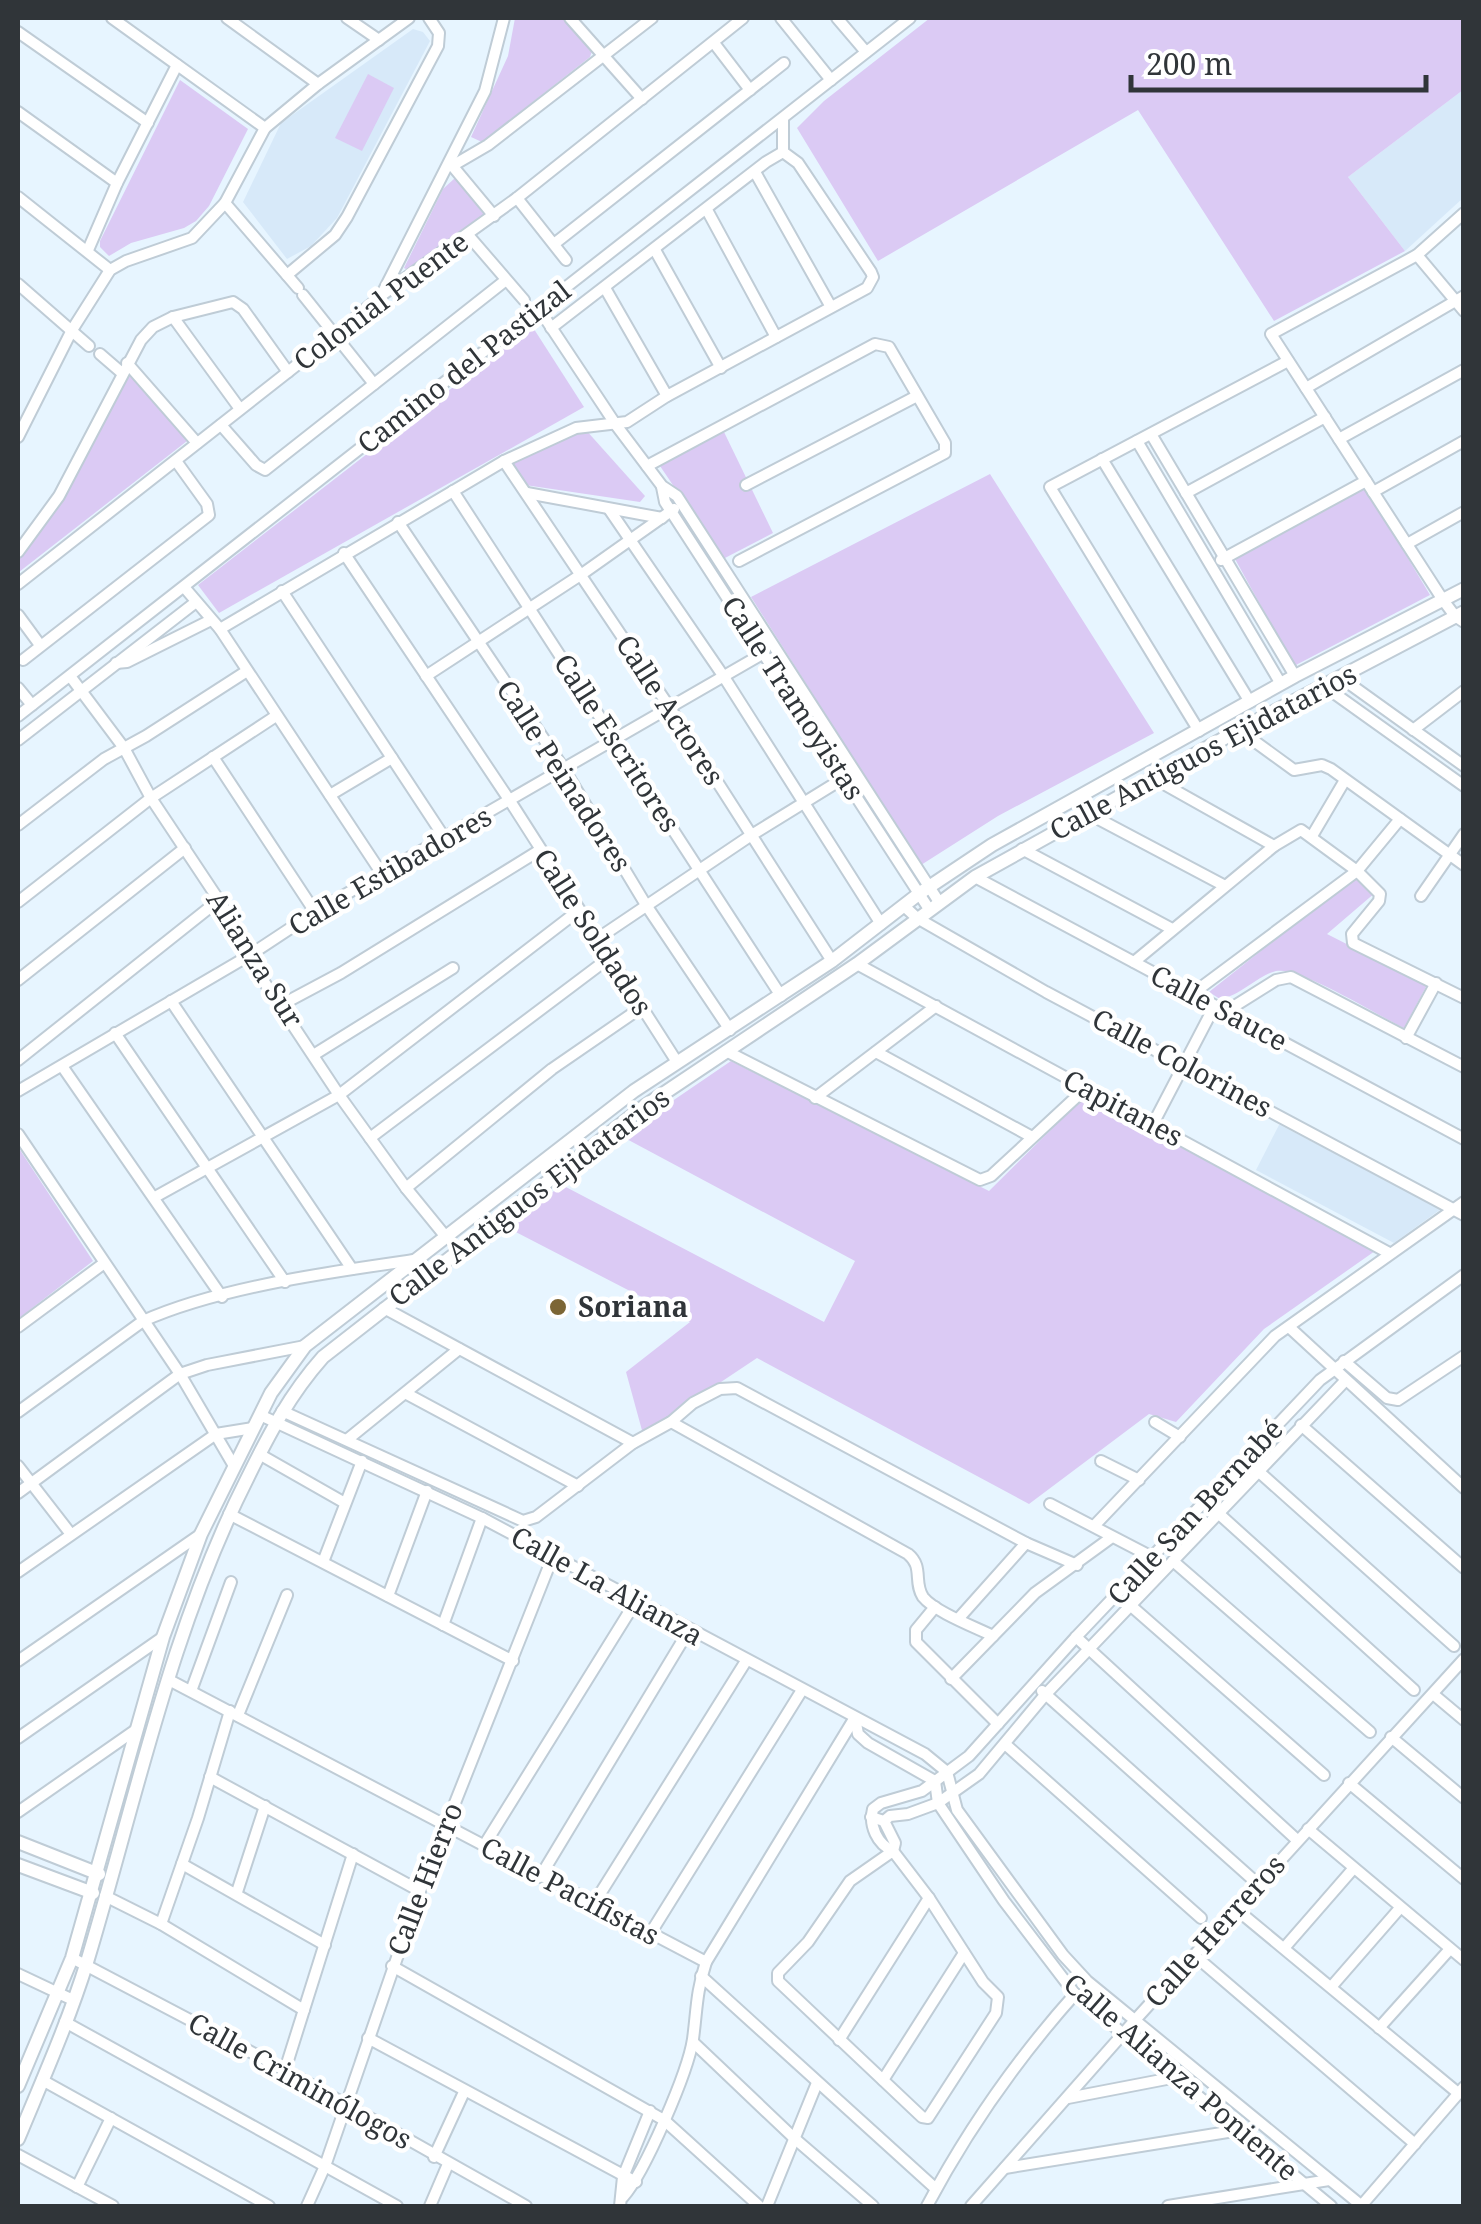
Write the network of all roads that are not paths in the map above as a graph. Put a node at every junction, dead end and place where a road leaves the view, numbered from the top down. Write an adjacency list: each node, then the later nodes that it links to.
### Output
1 (112, 18): 19 (street)
2 (227, 18): 21 (street)
3 (346, 18): 14 (street)
4 (409, 18): 14 (street)
5 (429, 18): 45 (street)
6 (504, 18): 29 (street)
7 (570, 18): 17 (street)
8 (652, 18): 17 (street)
9 (743, 18): 15 (street, Colonial Puente)
10 (781, 18): 20 (street)
11 (837, 18): 16 (street)
12 (910, 18): 16 (street, Camino del Pastizal)
13 (18, 32): 26 (street)
14 (379, 40): 21 (street)
15 (714, 43): 22 (street); 23 (street, Colonial Puente)
16 (866, 52): 20 (street, Camino del Pastizal)
17 (604, 56): 23 (street); 29 (street)
18 (784, 64): 22 (street)
19 (177, 65): 26 (street); 27 (street)
20 (831, 80): 25 (street, Camino del Pastizal)
21 (318, 84): 27 (street)
22 (750, 90): 39 (street)
23 (642, 99): 33 (street, Colonial Puente)
24 (18, 112): 31 (street)
25 (784, 119): 28 (street); 53 (street, Camino del Pastizal)
26 (148, 122): 31 (street)
27 (265, 128): 34 (street)
28 (783, 152): 30 (street); 52 (street)
29 (451, 164): 37 (street); 49 (street)
30 (755, 172): 35 (street); 52 (street)
31 (117, 183): 40 (street)
32 (18, 197): 40 (street)
33 (517, 198): 37 (street, Colonial Puente); 39 (street)
34 (225, 203): 44 (street); 45 (street)
35 (707, 210): 41 (street); 58 (street)
36 (1464, 213): 42 (street)
37 (494, 216): 38 (street, Colonial Puente)
38 (468, 235): 46 (street); 49 (street, Colonial Puente)
39 (554, 244): 43 (street)
40 (88, 250): 44 (street)
41 (656, 250): 48 (street); 63 (street)
42 (1417, 256): 51 (street); 61 (street)
43 (566, 260)
44 (110, 270): 56 (street)
45 (287, 275): 57 (street)
46 (506, 280): 50 (street); 66 (street)
47 (18, 284): 56 (street)
48 (605, 288): 55 (street); 68 (street)
49 (382, 295): 57 (street, Colonial Puente)
50 (524, 300)
51 (1461, 303): 67 (street)
52 (831, 307): 58 (street)
53 (539, 309): 55 (street, Calle Tramoyistas); 105 (street, Camino del Pastizal)
54 (173, 316): 62 (street); 65 (street); 70 (street)
55 (552, 328): 73 (street, Calle Tramoyistas)
56 (72, 330): 59 (street); 75 (street)
57 (336, 335): 65 (street, Colonial Puente); 66 (street)
58 (776, 337): 63 (street)
59 (89, 346)
60 (100, 354): 62 (street)
61 (1288, 361): 67 (street); 74 (street)
62 (125, 368): 79 (street); 98 (street)
63 (721, 368): 68 (street)
64 (1464, 370): 76 (street)
65 (288, 372): 70 (street, Colonial Puente)
66 (374, 384): 72 (street)
67 (1306, 388): 71 (street)
68 (667, 396): 73 (street)
69 (917, 396): 83 (street); 85 (street); 101 (street)
70 (240, 409): 72 (street, Colonial Puente)
71 (1325, 417): 76 (street); 90 (street)
72 (221, 425): 79 (street, Colonial Puente)
73 (616, 425): 82 (street); 83 (street, Calle Tramoyistas)
74 (1150, 434): 78 (street); 90 (street)
75 (18, 437)
76 (1339, 439): 84 (street)
77 (1464, 440): 88 (street)
78 (1137, 441): 80 (street); 102 (street)
79 (197, 443): 81 (street, Colonial Puente)
80 (1102, 459): 131 (street); 138 (street)
81 (176, 460): 104 (street, Colonial Puente); 116 (street)
82 (504, 461): 87 (street); 89 (street, Calle Actores)
83 (646, 466): 86 (street, Calle Tramoyistas)
84 (1366, 480): 88 (street); 100 (street)
85 (746, 485)
86 (662, 486): 91 (street, Calle Tramoyistas); 94 (street, Calle Tramoyistas)
87 (453, 491): 95 (street); 110 (street, Calle Escritores)
88 (1374, 492): 97 (street)
89 (527, 493): 92 (street); 103 (street, Calle Actores)
90 (1186, 494): 100 (street)
91 (682, 503): 94 (street); 172 (street, Calle Tramoyistas)
92 (610, 508): 94 (street); 96 (street)
93 (1464, 512): 97 (street)
94 (667, 515): 96 (street); 117 (street, Calle Tramoyistas)
95 (398, 522): 99 (street); 115 (street, Calle Peinadores)
96 (631, 539): 103 (street); 123 (street)
97 (1407, 544): 108 (street)
98 (18, 552)
99 (344, 553): 107 (street); 122 (street, Calle Soldados)
100 (1225, 558): 102 (street); 124 (street)
101 (739, 561)
102 (1212, 565): 126 (street)
103 (582, 574): 110 (street); 133 (street, Calle Actores)
104 (18, 584)
105 (184, 587): 109 (street); 121 (street, Camino del Pastizal)
106 (1464, 589): 108 (street, Calle Antiguos Ejidatarios)
107 (282, 590): 114 (street); 143 (street)
108 (1443, 600): 112 (street); 124 (street, Calle Antiguos Ejidatarios)
109 (196, 602): 113 (street); 119 (street)
110 (529, 610): 115 (street); 139 (street, Calle Escritores)
111 (18, 615): 116 (street)
112 (1461, 617): 125 (street, Calle Antiguos Ejidatarios)
113 (211, 620): 114 (street); 119 (street)
114 (220, 630): 120 (street)
115 (478, 642): 122 (street); 145 (street, Calle Peinadores)
116 (40, 645): 118 (street)
117 (764, 653): 123 (street, Calle Estibadores); 146 (street, Calle Tramoyistas)
118 (23, 660)
119 (115, 663): 130 (street)
120 (246, 671): 135 (street); 141 (street)
121 (70, 676): 130 (street, Alianza Sur); 132 (street, Camino del Pastizal)
122 (426, 676): 152 (street, Calle Soldados)
123 (724, 676): 133 (street, Calle Estibadores); 153 (street)
124 (1295, 676): 126 (street, Calle Antiguos Ejidatarios)
125 (1340, 677): 127 (street, Calle Antiguos Ejidatarios); 137 (street)
126 (1281, 684): 131 (street, Calle Antiguos Ejidatarios)
127 (1324, 686): 136 (street, Calle Antiguos Ejidatarios); 149 (street)
128 (18, 688): 132 (street)
129 (1464, 691): 137 (street)
130 (80, 692): 140 (street); 141 (street, Alianza Sur)
131 (1250, 702): 138 (street, Calle Antiguos Ejidatarios)
132 (32, 705): 134 (street, Camino del Pastizal)
133 (670, 708): 139 (street, Calle Estibadores); 158 (street, Calle Actores)
134 (18, 716)
135 (276, 716): 142 (street); 150 (street)
136 (1239, 730): 147 (street, Calle Antiguos Ejidatarios); 148 (street)
137 (1413, 730): 144 (street)
138 (1199, 731): 172 (street, Calle Antiguos Ejidatarios)
139 (617, 739): 145 (street, Calle Estibadores); 167 (street, Calle Escritores)
140 (18, 740)
141 (124, 748): 151 (street, Alianza Sur); 156 (street)
142 (212, 757): 151 (street); 180 (street)
143 (392, 758): 150 (street); 160 (street)
144 (1464, 766)
145 (564, 769): 152 (street, Calle Estibadores); 176 (street, Calle Peinadores)
146 (844, 778): 153 (street); 172 (street, Calle Tramoyistas)
147 (1153, 778): 154 (street, Calle Antiguos Ejidatarios); 161 (street)
148 (1345, 780): 155 (street); 159 (street)
149 (1464, 786)
150 (330, 795): 169 (street)
151 (151, 798): 162 (street, Alianza Sur); 175 (street)
152 (510, 801): 160 (street, Calle Estibadores); 164 (street, Calle Soldados)
153 (805, 802): 158 (street); 182 (street)
154 (1089, 814): 163 (street, Calle Antiguos Ejidatarios); 171 (street)
155 (1400, 819): 165 (street); 168 (street)
156 (18, 825)
157 (1464, 834): 165 (street)
158 (750, 836): 167 (street); 187 (street, Calle Actores)
159 (1312, 836): 161 (street); 168 (street)
160 (444, 837): 169 (street, Calle Estibadores)
161 (1274, 846): 171 (street)
162 (185, 848): 174 (street, Alianza Sur); 191 (street)
163 (1022, 849): 170 (street, Calle Antiguos Ejidatarios); 183 (street)
164 (540, 850): 179 (street, Calle Soldados); 197 (street)
165 (1449, 855): 166 (street); 173 (street)
166 (1464, 865)
167 (699, 870): 176 (street); 194 (street, Calle Escritores)
168 (1357, 871): 192 (street); 193 (street)
169 (382, 874): 180 (street, Calle Estibadores)
170 (975, 877): 177 (street, Calle Antiguos Ejidatarios); 188 (street, Calle Sauce)
171 (1225, 886): 183 (street)
172 (925, 889): 177 (street, Calle Tramoyistas); 178 (street, Calle Antiguos Ejidatarios)
173 (1421, 896)
174 (219, 900): 185 (street, Alianza Sur); 207 (street)
175 (18, 902)
176 (646, 905): 184 (street); 201 (street, Calle Peinadores)
177 (934, 905): 181 (street, Calle Antiguos Ejidatarios)
178 (904, 906): 181 (street, Calle Colorines); 182 (street, Calle Antiguos Ejidatarios)
179 (578, 911): 184 (street, Calle Soldados); 214 (street)
180 (314, 912): 185 (street, Calle Estibadores)
181 (917, 918): 189 (street, Calle Antiguos Ejidatarios); 209 (street, Calle Colorines)
182 (881, 924): 187 (street, Calle Antiguos Ejidatarios)
183 (1172, 929): 188 (street)
184 (596, 940): 186 (street, Calle Soldados)
185 (250, 955): 196 (street, Calle Estibadores); 197 (street, Alianza Sur)
186 (609, 958): 199 (street, Calle Soldados); 221 (street)
187 (832, 961): 194 (street, Calle Antiguos Ejidatarios)
188 (1134, 962): 193 (street, Calle Sauce)
189 (857, 964): 198 (street, Capitanes); 204 (street, Calle Antiguos Ejidatarios)
190 (453, 968): 206 (street)
191 (18, 980)
192 (1436, 984): 195 (street); 203 (street)
193 (1192, 994): 200 (street, Calle Sauce)
194 (780, 996): 201 (street, Calle Antiguos Ejidatarios)
195 (1464, 998)
196 (171, 1001): 202 (street, Calle Estibadores); 218 (street)
197 (281, 1005): 206 (street, Alianza Sur)
198 (936, 1006): 205 (street); 212 (street, Capitanes)
199 (642, 1007): 208 (street, Calle Soldados); 223 (street)
200 (1220, 1009): 203 (street); 209 (street); 219 (street, Calle Sauce)
201 (730, 1030): 208 (street, Calle Antiguos Ejidatarios)
202 (115, 1034): 210 (street, Calle Estibadores); 222 (street)
203 (1406, 1038): 211 (street)
204 (726, 1051): 215 (street); 234 (street, Calle Antiguos Ejidatarios)
205 (876, 1052): 215 (street); 220 (street)
206 (315, 1054): 214 (street, Alianza Sur)
207 (18, 1060)
208 (676, 1062): 226 (street, Calle Antiguos Ejidatarios)
209 (1185, 1064): 216 (street); 225 (street, Calle Colorines)
210 (62, 1066): 213 (street, Calle Estibadores); 224 (street)
211 (1464, 1067)
212 (1086, 1088): 216 (street, Capitanes); 220 (street)
213 (18, 1091)
214 (340, 1095): 218 (street); 221 (street, Alianza Sur)
215 (815, 1098): 220 (street)
216 (1153, 1124): 227 (street, Capitanes)
217 (18, 1134): 229 (street)
218 (264, 1136): 222 (street); 230 (street)
219 (1462, 1136)
220 (1032, 1137)
221 (370, 1138): 223 (street, Alianza Sur)
222 (209, 1167): 224 (street); 231 (street)
223 (406, 1188): 226 (street, Alianza Sur)
224 (155, 1197): 233 (street)
225 (1460, 1209): 227 (street)
226 (446, 1236): 228 (street, Calle Antiguos Ejidatarios)
227 (1389, 1253): 237 (street)
228 (414, 1260): 230 (street); 238 (street, Calle Antiguos Ejidatarios)
229 (103, 1264): 235 (street); 236 (street)
230 (352, 1268): 231 (street)
231 (285, 1282): 233 (street)
232 (1460, 1282): 241 (street, Calle San Bernabé)
233 (222, 1297): 235 (street)
234 (384, 1308): 239 (street); 248 (street, Calle Antiguos Ejidatarios)
235 (143, 1321): 243 (street); 246 (street)
236 (18, 1326)
237 (1289, 1326): 242 (street); 254 (street)
238 (306, 1346): 243 (street); 247 (street, Calle Antiguos Ejidatarios)
239 (459, 1349): 245 (street); 256 (street)
240 (1464, 1356): 241 (street)
241 (1344, 1361): 242 (street, Calle San Bernabé)
242 (1332, 1369): 244 (street); 280 (street, Calle San Bernabé)
243 (180, 1374): 253 (street); 264 (street)
244 (1346, 1381): 251 (street, Calle San Bernabé); 266 (street)
245 (407, 1394): 255 (street); 265 (street)
246 (18, 1412)
247 (260, 1415): 248 (street, Calle La Alianza); 252 (street, Calle Antiguos Ejidatarios)
248 (279, 1416): 255 (street); 257 (street, Calle Antiguos Ejidatarios); 258 (street, Calle La Alianza)
249 (670, 1422): 256 (street); 278 (street); 291 (street)
250 (1155, 1422): 254 (street)
251 (1301, 1425): 262 (street, Calle San Bernabé); 284 (street)
252 (253, 1428): 253 (street); 261 (street, Calle Antiguos Ejidatarios)
253 (216, 1434): 261 (street); 275 (street)
254 (1180, 1437): 263 (street)
255 (348, 1439): 265 (street)
256 (633, 1443): 265 (street)
257 (259, 1454): 269 (street); 272 (street, Calle Antiguos Ejidatarios)
258 (362, 1461): 267 (street, Calle La Alianza); 269 (street)
259 (1101, 1461): 263 (street)
260 (18, 1466): 264 (street)
261 (234, 1466): 276 (street, Calle Antiguos Ejidatarios)
262 (1258, 1471): 271 (street, Calle San Bernabé); 298 (street)
263 (1139, 1480): 274 (street)
264 (30, 1484): 268 (street); 275 (street)
265 (578, 1486)
266 (1464, 1488)
267 (427, 1491): 273 (street, Calle La Alianza); 288 (street)
268 (18, 1494)
269 (345, 1503): 282 (street)
270 (1050, 1504): 274 (street)
271 (1218, 1513): 281 (street, Calle San Bernabé); 308 (street)
272 (228, 1514): 282 (street); 305 (street, Calle Antiguos Ejidatarios)
273 (482, 1518): 279 (street, Calle La Alianza); 293 (street)
274 (1094, 1526): 277 (street)
275 (70, 1533): 285 (street)
276 (200, 1534): 296 (street, Calle Antiguos Ejidatarios); 303 (street)
277 (1112, 1537): 280 (street); 283 (street)
278 (1026, 1543): 283 (street); 292 (street)
279 (554, 1556): 289 (street, Calle La Alianza); 301 (street, Calle Hierro)
280 (1152, 1557): 297 (street, Calle San Bernabé)
281 (1174, 1561): 290 (street, Calle San Bernabé); 317 (street)
282 (323, 1562): 288 (street)
283 (1077, 1565): 295 (street)
284 (1464, 1568)
285 (18, 1572)
286 (231, 1582): 309 (street)
287 (287, 1594): 312 (street)
288 (388, 1596): 293 (street)
289 (636, 1601): 294 (street, Calle La Alianza); 337 (street)
290 (1130, 1605): 299 (street, Calle San Bernabé); 322 (street)
291 (936, 1607): 292 (street); 304 (street)
292 (959, 1618): 295 (street)
293 (443, 1625): 301 (street)
294 (689, 1630): 302 (street, Calle La Alianza); 344 (street)
295 (993, 1636): 304 (street)
296 (163, 1637): 316 (street, Calle Antiguos Ejidatarios); 319 (street)
297 (1076, 1637): 299 (street); 306 (street, Calle San Bernabé)
298 (1454, 1646)
299 (1089, 1649): 311 (street, Calle San Bernabé); 335 (street)
300 (1464, 1659): 310 (street, Calle Herreros)
301 (513, 1661): 333 (street, Calle Hierro)
302 (746, 1661): 307 (street, Calle La Alianza); 353 (street)
303 (18, 1662)
304 (951, 1679): 315 (street)
305 (168, 1680): 309 (street, Calle Pacifistas); 345 (street, Calle Antiguos Ejidatarios)
306 (1034, 1683): 311 (street); 315 (street, Calle San Bernabé)
307 (802, 1690): 313 (street, Calle La Alianza); 358 (street)
308 (1414, 1690)
309 (191, 1691): 312 (street, Calle Pacifistas)
310 (1433, 1694): 314 (street); 318 (street, Calle Herreros)
311 (1046, 1696): 320 (street, Calle San Bernabé); 347 (street)
312 (234, 1713): 323 (street); 333 (street, Calle Pacifistas)
313 (854, 1718): 321 (street, Calle La Alianza); 324 (street); 366 (street)
314 (1464, 1720)
315 (998, 1724): 321 (street, Calle San Bernabé)
316 (137, 1729): 330 (street); 343 (street, Calle Antiguos Ejidatarios)
317 (1370, 1732)
318 (1391, 1737): 325 (street, Calle Herreros); 327 (street)
319 (18, 1738)
320 (1005, 1744): 326 (street, Calle San Bernabé); 356 (street)
321 (947, 1772): 324 (street, Calle San Bernabé); 326 (street)
322 (1324, 1775)
323 (210, 1777): 329 (street); 340 (street)
324 (935, 1781): 328 (street, Calle Alianza Poniente); 331 (street, Calle San Bernabé)
325 (1349, 1783): 334 (street, Calle Herreros); 346 (street)
326 (951, 1795): 328 (street, Calle San Bernabé); 376 (street, Calle Alianza Poniente)
327 (1464, 1798)
328 (938, 1803): 332 (street, Calle San Bernabé); 373 (street, Calle Alianza Poniente)
329 (265, 1806): 339 (street); 350 (street)
330 (18, 1812)
331 (872, 1817): 332 (street); 338 (street)
332 (884, 1821): 338 (street)
333 (445, 1824): 337 (street, Calle Pacifistas); 348 (street, Calle Hierro)
334 (1308, 1829): 335 (street, Calle Herreros); 342 (street)
335 (1298, 1840): 347 (street, Calle Herreros)
336 (18, 1842): 343 (street)
337 (485, 1844): 344 (street, Calle Pacifistas)
338 (893, 1851): 352 (street); 381 (street)
339 (353, 1854): 348 (street); 359 (street)
340 (182, 1864): 350 (street); 357 (street)
341 (18, 1866): 349 (street)
342 (1353, 1869): 354 (street); 360 (street)
343 (94, 1872): 345 (street); 349 (street, Calle Antiguos Ejidatarios)
344 (540, 1877): 353 (street, Calle Pacifistas)
345 (110, 1878): 351 (street, Calle Antiguos Ejidatarios)
346 (1464, 1879)
347 (1259, 1884): 355 (street, Calle Herreros)
348 (420, 1890): 368 (street, Calle Hierro)
349 (90, 1891): 351 (street); 364 (street, Calle Antiguos Ejidatarios)
350 (236, 1892): 359 (street)
351 (105, 1896): 357 (street); 367 (street, Calle Antiguos Ejidatarios)
352 (929, 1898): 362 (street); 381 (street)
353 (593, 1905): 358 (street, Calle Pacifistas)
354 (1400, 1908): 361 (street); 371 (street)
355 (1236, 1909): 360 (street); 363 (street, Calle Herreros)
356 (1201, 1918)
357 (161, 1924): 375 (street)
358 (650, 1934): 366 (street, Calle Pacifistas)
359 (326, 1946): 375 (street)
360 (1285, 1947): 371 (street)
361 (1450, 1948): 365 (street); 378 (street)
362 (964, 1954): 388 (street); 388 (street)
363 (1194, 1955): 376 (street, Calle Herreros); 401 (street)
364 (72, 1958): 367 (street, Calle Criminólogos); 372 (street, Calle Antiguos Ejidatarios)
365 (1464, 1960)
366 (706, 1962): 370 (street)
367 (86, 1965): 374 (street, Calle Antiguos Ejidatarios); 385 (street, Calle Criminólogos)
368 (392, 1966): 380 (street, Calle Hierro); 395 (street)
369 (18, 1974): 372 (street)
370 (701, 1976): 382 (street); 389 (street)
371 (1332, 1986): 378 (street)
372 (58, 1994): 374 (street); 384 (street, Calle Antiguos Ejidatarios)
373 (1075, 1994): 379 (street, Calle Alianza Poniente); 412 (street)
374 (73, 2000): 377 (street, Calle Antiguos Ejidatarios)
375 (304, 2010): 385 (street)
376 (1136, 2018): 379 (street, Calle Herreros); 408 (street, Calle Alianza Poniente)
377 (65, 2022): 387 (street, Calle Antiguos Ejidatarios); 405 (street)
378 (1379, 2028): 391 (street)
379 (1123, 2032): 386 (street, Calle Alianza Poniente); 393 (street, Calle Herreros)
380 (368, 2038): 392 (street); 394 (street, Calle Hierro)
381 (839, 2040): 388 (street)
382 (693, 2042): 397 (street); 399 (street)
383 (18, 2046): 384 (street)
384 (34, 2054): 390 (street, Calle Antiguos Ejidatarios)
385 (285, 2070): 394 (street, Calle Criminólogos)
386 (1177, 2076): 393 (street); 398 (street, Calle Alianza Poniente)
387 (42, 2080): 396 (street); 400 (street, Calle Antiguos Ejidatarios)
388 (884, 2080)
389 (817, 2083): 399 (street); 412 (street)
390 (18, 2086)
391 (1461, 2090): 401 (street)
392 (464, 2092): 403 (street); 407 (street)
393 (1067, 2098): 406 (street, Calle Herreros)
394 (345, 2105): 403 (street, Calle Criminólogos); 405 (street, Calle Hierro)
395 (650, 2111): 397 (street); 407 (street)
396 (111, 2118): 411 (street); 415 (street)
397 (664, 2120): 409 (street); 420 (street)
398 (1240, 2130): 406 (street); 410 (street, Calle Alianza Poniente)
399 (794, 2138): 421 (street); 422 (street)
400 (18, 2139)
401 (1414, 2144): 427 (street)
402 (18, 2155): 411 (street)
403 (434, 2156): 404 (street, Calle Criminólogos)
404 (448, 2164): 418 (street); 419 (street, Calle Criminólogos)
405 (325, 2166): 416 (street, Calle Hierro); 417 (street)
406 (1004, 2168): 424 (street, Calle Herreros)
407 (623, 2177): 409 (street); 413 (street)
408 (1329, 2180): 410 (street); 427 (street, Calle Alianza Poniente)
409 (636, 2182): 413 (street)
410 (1305, 2185): 425 (street); 426 (street, Calle Alianza Poniente)
411 (77, 2187): 414 (street)
412 (936, 2189): 423 (street)
413 (622, 2202)
414 (113, 2206)
415 (269, 2206)
416 (307, 2206)
417 (397, 2206)
418 (430, 2206)
419 (526, 2206)
420 (760, 2206)
421 (767, 2206)
422 (873, 2206)
423 (927, 2206)
424 (971, 2206)
425 (1168, 2206)
426 (1331, 2206)
427 (1362, 2206)

